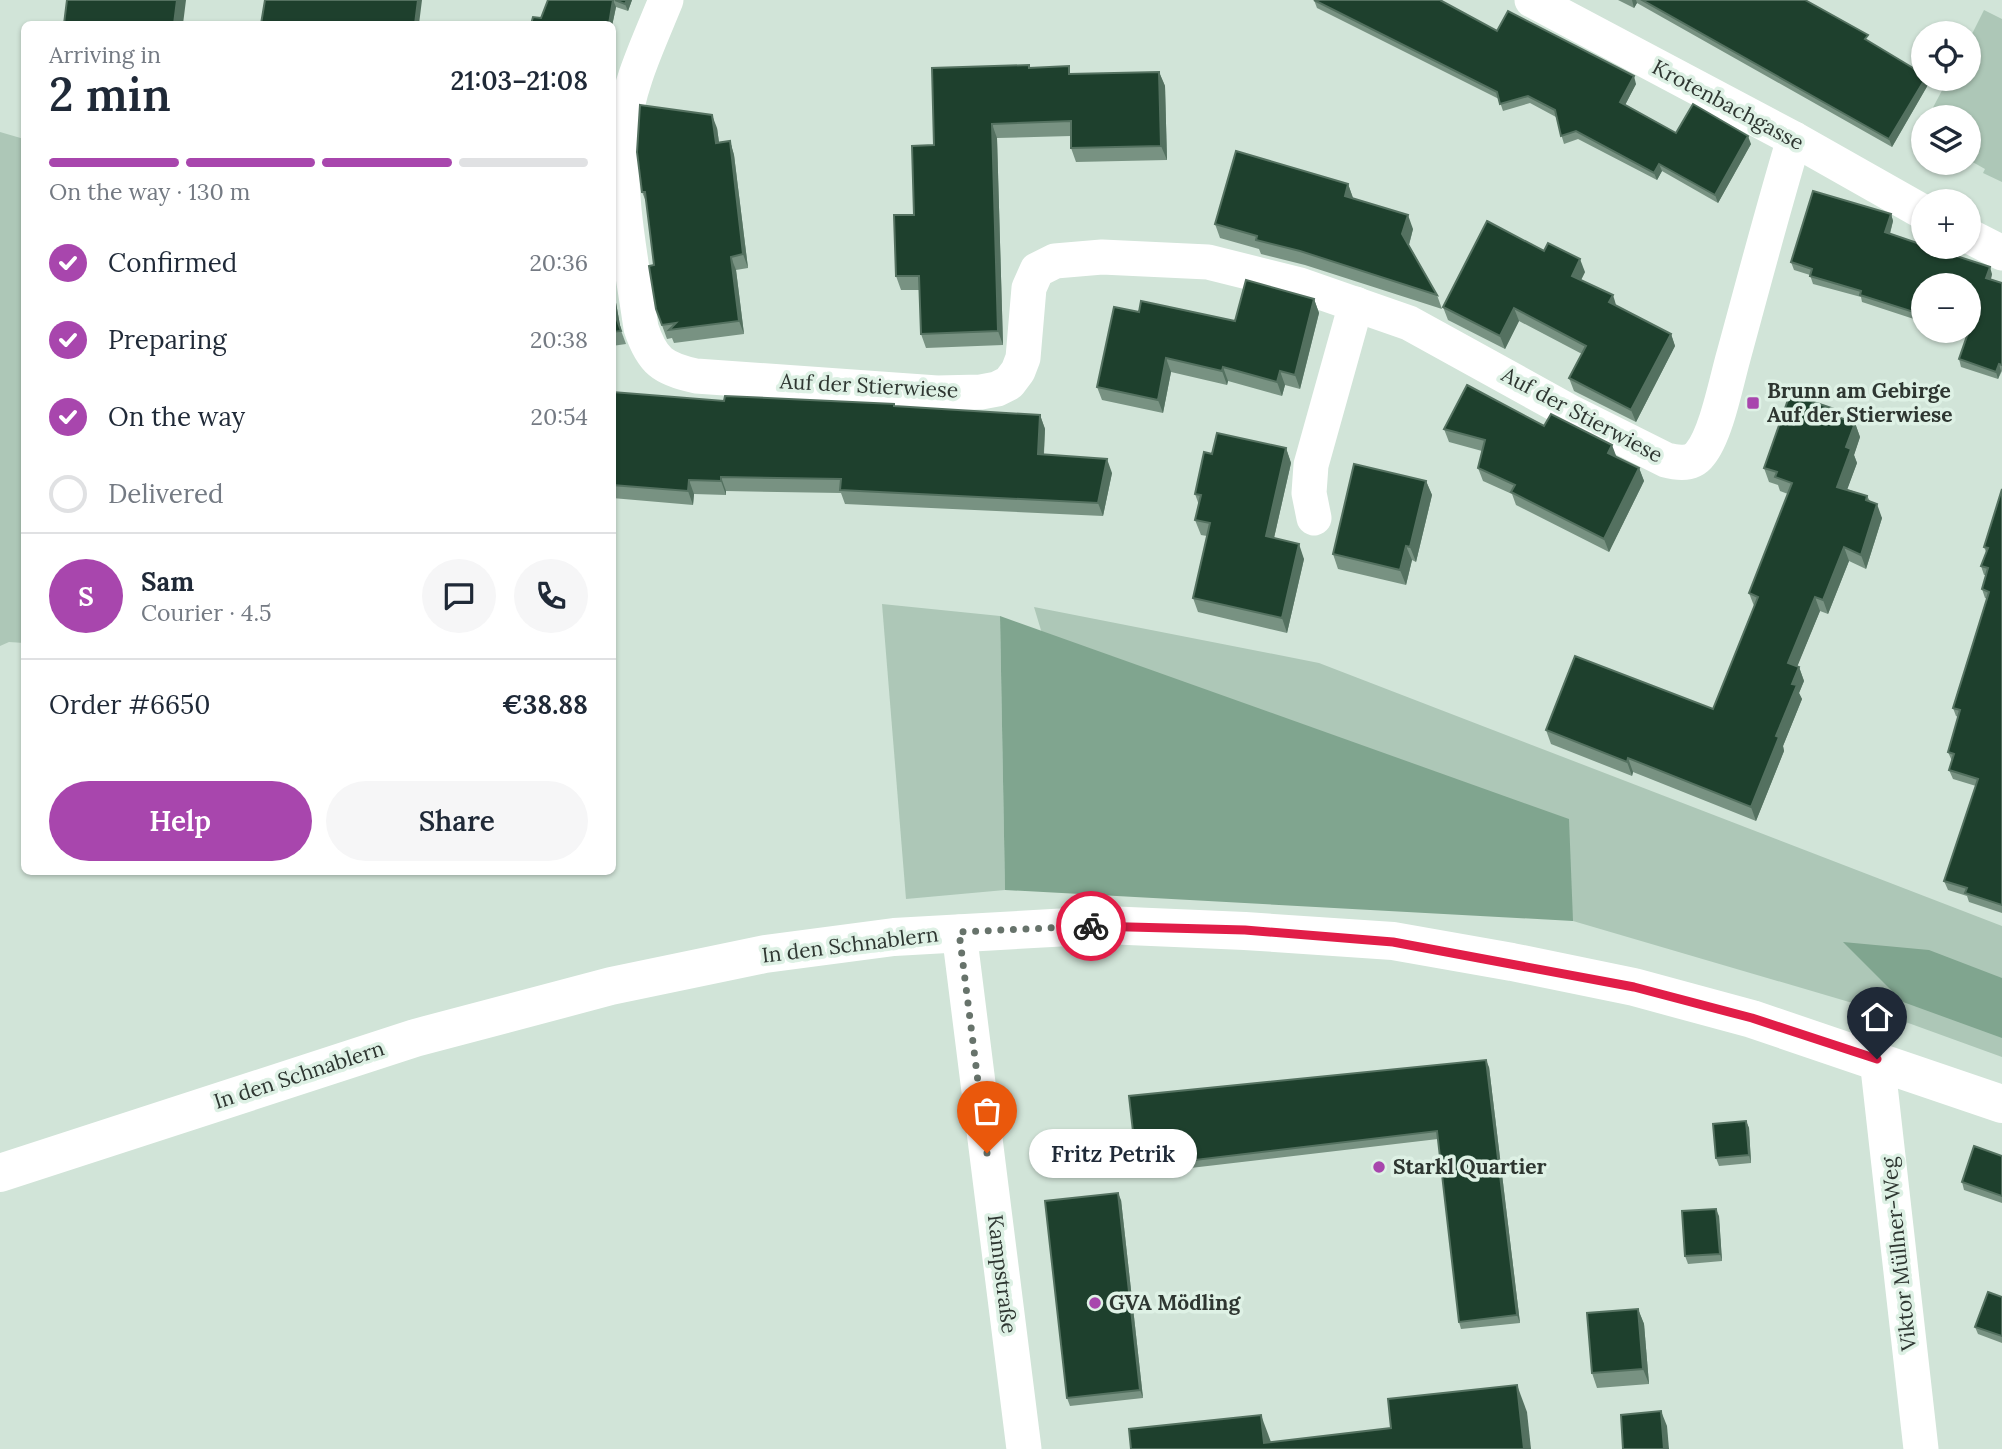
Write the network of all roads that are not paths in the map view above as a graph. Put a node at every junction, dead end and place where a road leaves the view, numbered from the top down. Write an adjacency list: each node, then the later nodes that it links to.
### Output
1 (666, 0): 7 (street, Auf der Stierwiese)
2 (1532, 0): 3 (street, Krotenbachgasse)
3 (1794, 139): 4 (street, Krotenbachgasse); 7 (street, Auf der Stierwiese)
4 (1911, 205)
5 (1981, 242): 6 (street)
6 (2002, 253)
7 (1356, 304): 8 (street)
8 (1314, 518)
9 (959, 932): 10 (street, In den Schnablern); 12 (street, In den Schnablern); 13 (street, Kampstraße)
10 (1877, 1059): 11 (street, In den Schnablern); 14 (street, Viktor Müllner-Weg)
11 (2002, 1104)
12 (0, 1173)
13 (1024, 1449)
14 (1921, 1449)

